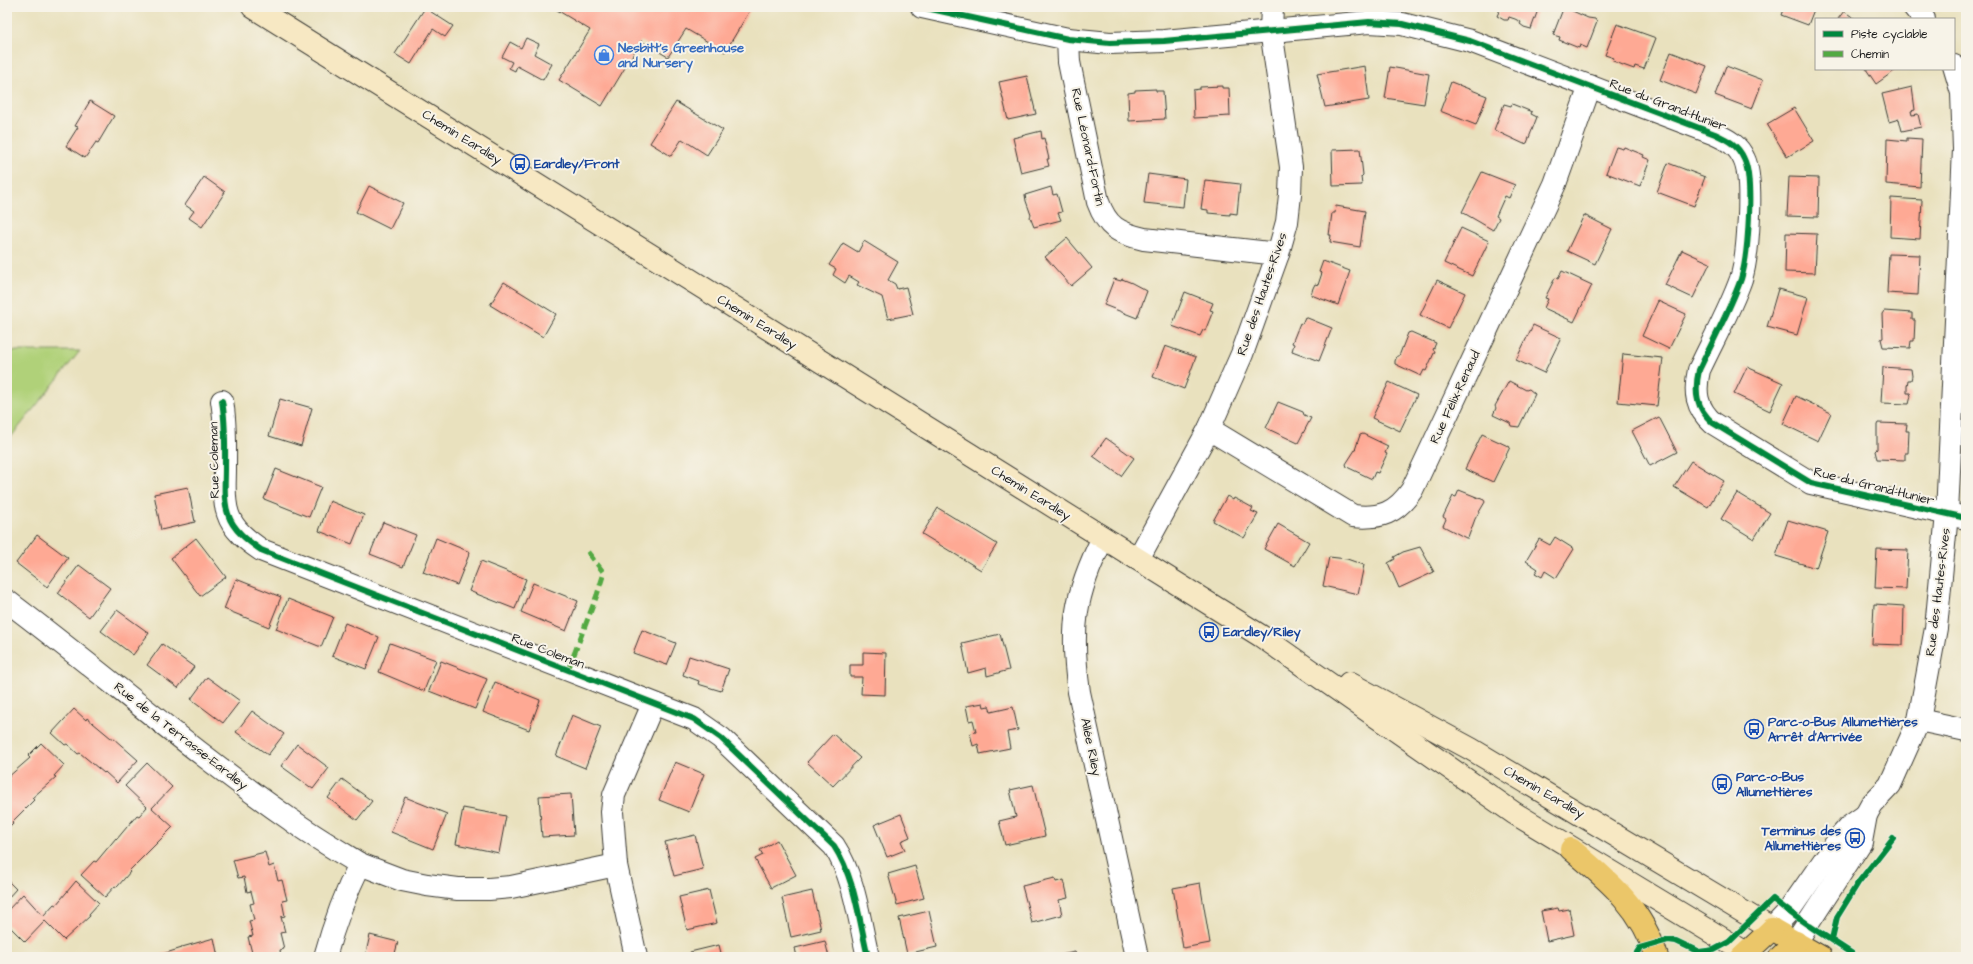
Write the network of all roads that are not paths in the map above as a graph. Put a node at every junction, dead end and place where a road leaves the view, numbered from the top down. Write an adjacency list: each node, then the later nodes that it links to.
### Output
1 (253, 7): 17 (main road, Chemin Eardley)
2 (922, 7): 7 (street, Rue du Grand-Hunier)
3 (1272, 7): 6 (street, Rue des Hautes-Rives)
4 (1914, 7): 5 (street)
5 (1923, 18)
6 (1271, 30): 7 (street, Rue du Grand-Hunier); 11 (street, Rue du Grand-Hunier); 12 (street, Rue des Hautes-Rives)
7 (1068, 39): 12 (street, Rue Léonard-Fortin)
8 (1966, 64): 9 (street)
9 (1955, 67)
10 (1955, 70): 13 (street, Rue des Hautes-Rives)
11 (1590, 86): 15 (street, Rue Félix-Renaud); 16 (street, Rue du Grand-Hunier)
12 (1278, 254): 15 (street, Rue des Hautes-Rives)
13 (1961, 299): 16 (street, Rue des Hautes-Rives)
14 (222, 402): 21 (street, Rue Coleman)
15 (1210, 429): 18 (street, Rue des Hautes-Rives)
16 (1956, 516): 22 (street, Rue des Hautes-Rives)
17 (1103, 538): 18 (main road, Chemin Eardley); 34 (street, Allée Riley)
18 (1138, 559): 20 (main road, Chemin Eardley)
19 (7, 601): 26 (street, Rue de la Terrasse-Eardley)
20 (1261, 636): 25 (main road, Chemin Eardley); 28 (main road, Chemin Eardley)
21 (653, 704): 27 (street); 33 (street, Rue Coleman)
22 (1919, 720): 23 (street); 24 (street, Rue des Hautes-Rives)
23 (1966, 730)
24 (1866, 815): 28 (street, Rue des Hautes-Rives); 29 (street, Rue des Hautes-Rives)
25 (1571, 849): 30 (main road, Chemin Eardley); 35 (main road)
26 (360, 864): 27 (street, Rue de la Terrasse-Eardley); 31 (street)
27 (616, 865): 32 (street)
28 (1772, 928): 29 (main road, Chemin Eardley); 30 (main road)
29 (1796, 942): 36 (main road); 37 (main road, Chemin Eardley)
30 (1747, 956)
31 (325, 957)
32 (636, 957)
33 (868, 957)
34 (1137, 957)
35 (1657, 957)
36 (1780, 957)
37 (1821, 957)

